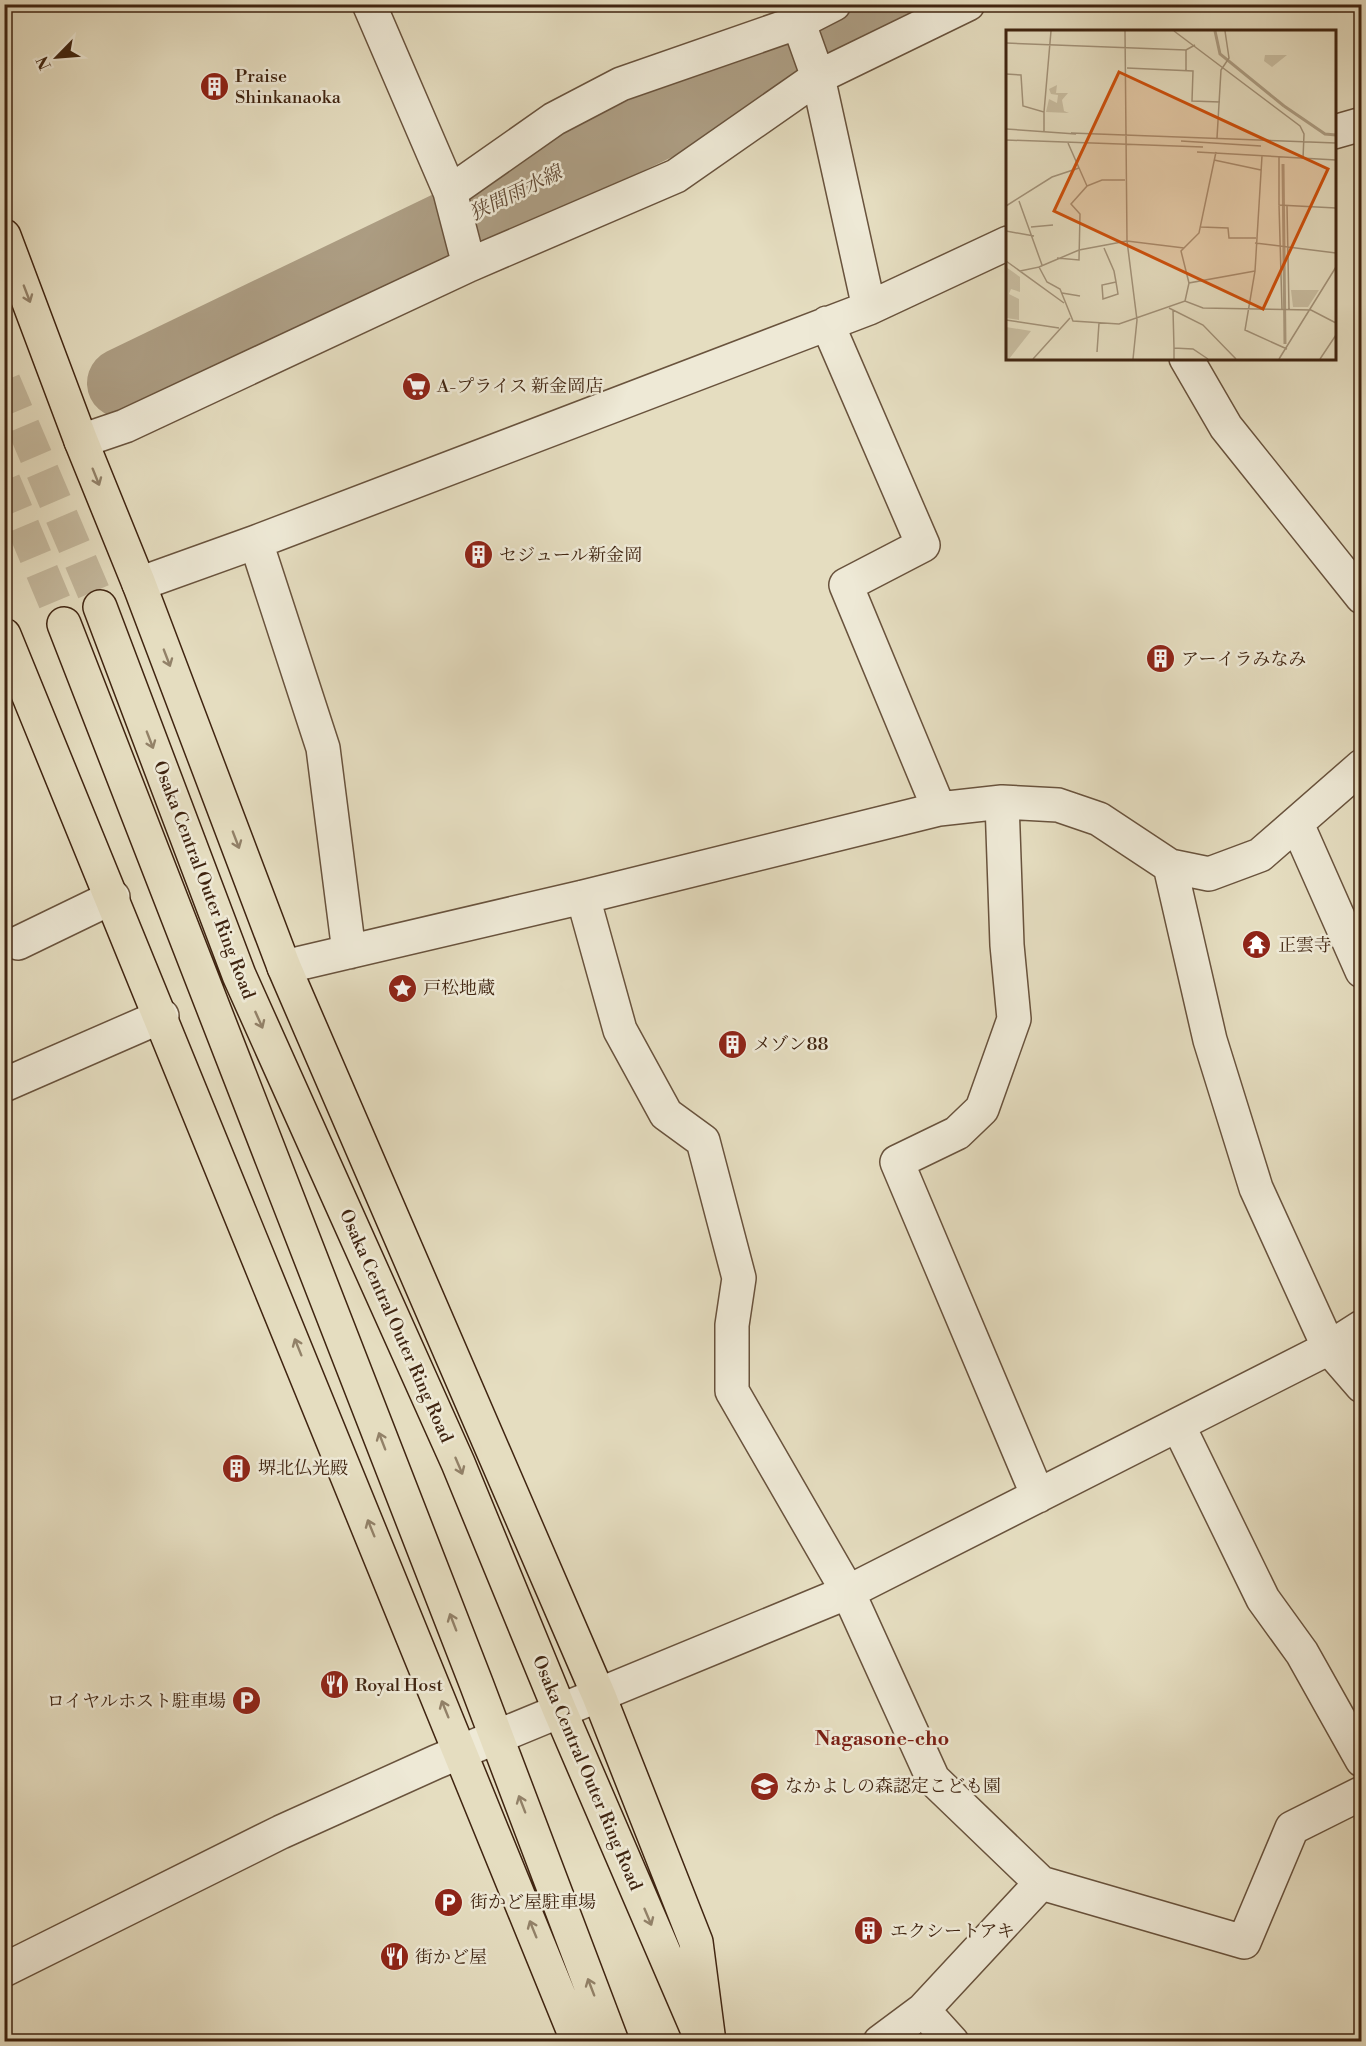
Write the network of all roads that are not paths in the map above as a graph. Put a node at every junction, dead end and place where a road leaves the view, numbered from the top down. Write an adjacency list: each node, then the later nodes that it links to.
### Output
1 (369, 4): 7 (street)
2 (834, 4): 4 (street)
3 (968, 4): 4 (street)
4 (805, 41): 7 (street); 10 (street); 11 (street)
5 (1362, 124): 6 (street)
6 (1336, 132)
7 (451, 198): 10 (street)
8 (5, 239): 14 (main road, one-way to 14)
9 (1006, 244): 11 (street)
10 (467, 255): 14 (street)
11 (868, 308): 12 (street)
12 (827, 324): 15 (street); 23 (street)
13 (1187, 360): 17 (street)
14 (81, 441): 16 (main road, one-way to 16)
15 (256, 542): 16 (street); 29 (street)
16 (139, 584): 30 (main road, one-way to 30)
17 (1362, 597)
18 (100, 607): 41 (main road, Osaka Central Outer Ring Road, one-way to 41)
19 (64, 624): 42 (main road, Osaka Central Outer Ring Road, one-way to 19)
20 (4, 635): 26 (main road)
21 (1362, 766): 24 (street)
22 (1002, 802): 23 (street); 25 (street); 38 (street)
23 (939, 809): 27 (street)
24 (1297, 824): 25 (street); 31 (street)
25 (1170, 866): 35 (street)
26 (113, 897): 28 (street); 32 (main road)
27 (583, 897): 29 (street); 39 (street)
28 (18, 943)
29 (349, 952): 30 (street)
30 (284, 967): 40 (main road)
31 (1362, 971)
32 (162, 1016): 33 (street); 43 (main road, one-way to 32)
33 (4, 1085)
34 (1362, 1327): 35 (street)
35 (1329, 1348): 36 (street); 37 (street)
36 (1362, 1386)
37 (1178, 1425): 38 (street); 44 (street)
38 (1038, 1496): 39 (street)
39 (848, 1592): 40 (street); 46 (street)
40 (599, 1695): 41 (street); 52 (main road)
41 (560, 1711): 42 (street); 51 (main road, Osaka Central Outer Ring Road, one-way to 51)
42 (497, 1737): 43 (street); 50 (main road, Osaka Central Outer Ring Road, one-way to 42)
43 (462, 1751): 47 (street); 49 (main road, one-way to 43)
44 (1362, 1760)
45 (1362, 1793): 46 (street)
46 (1041, 1883): 48 (street)
47 (4, 1970)
48 (923, 2010): 53 (street); 54 (street)
49 (578, 2042)
50 (612, 2042)
51 (702, 2042)
52 (709, 2042)
53 (880, 2042)
54 (952, 2042)

